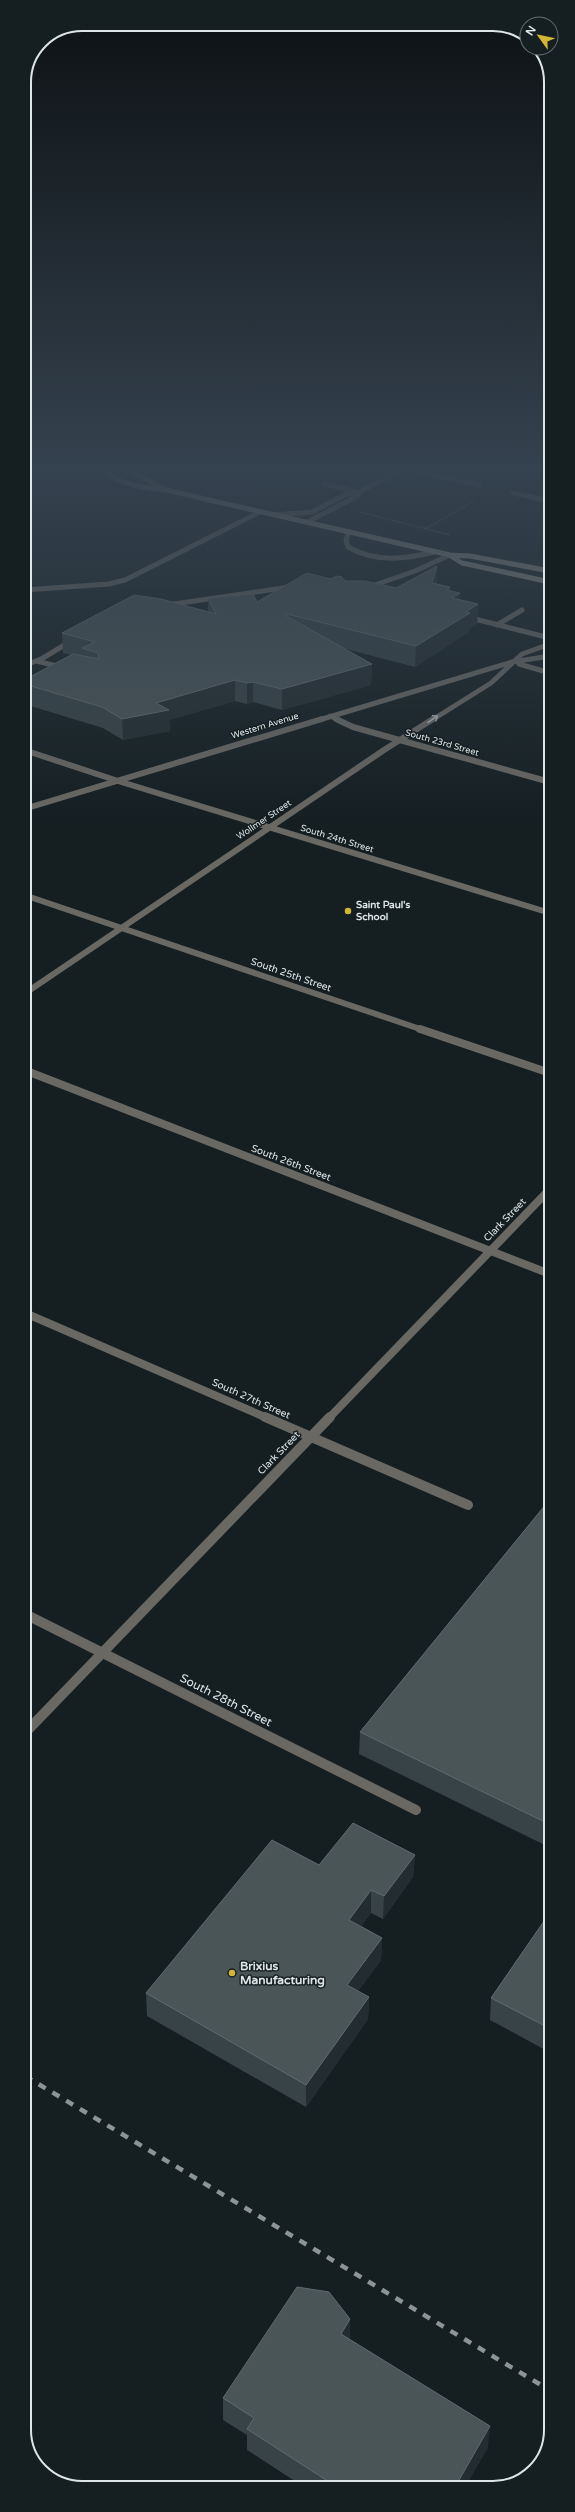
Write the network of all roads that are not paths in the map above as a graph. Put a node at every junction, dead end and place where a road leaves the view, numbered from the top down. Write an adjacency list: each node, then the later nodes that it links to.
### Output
1 (276, 589): 2 (street)
2 (159, 606)
3 (522, 610): 5 (street)
4 (463, 616): 5 (street)
5 (497, 625): 7 (street)
6 (79, 636): 10 (street)
7 (544, 637)
8 (544, 646): 11 (street, Western Avenue)
9 (544, 657): 11 (street, Western Avenue)
10 (36, 661): 12 (street); 13 (street)
11 (512, 662): 14 (street); 15 (street, Western Avenue); 16 (street, Wollmer Street, one-way to 11)
12 (31, 663)
13 (66, 668)
14 (544, 670)
15 (330, 716): 16 (street, South 23rd Street); 18 (street, Western Avenue)
16 (400, 740): 19 (street, South 23rd Street); 21 (street, Wollmer Street)
17 (31, 752): 18 (street, South 24th Street)
18 (118, 780): 20 (street, Western Avenue); 21 (street, South 24th Street)
19 (544, 780)
20 (31, 807)
21 (269, 828): 23 (street, South 24th Street); 24 (street, Wollmer Street)
22 (31, 897): 24 (street, South 25th Street)
23 (544, 911)
24 (122, 928): 25 (street, Wollmer Street); 26 (street, South 25th Street)
25 (31, 989)
26 (544, 1072)
27 (31, 1073): 29 (street, South 26th Street)
28 (544, 1195): 29 (street, Clark Street)
29 (490, 1252): 30 (street, South 26th Street); 32 (street, Clark Street)
30 (544, 1272)
31 (31, 1316): 32 (street, South 27th Street)
32 (310, 1437): 33 (street, South 27th Street); 35 (street, Clark Street)
33 (468, 1505)
34 (31, 1617): 35 (street, South 28th Street)
35 (102, 1653): 36 (street, Clark Street); 37 (street, South 28th Street)
36 (31, 1727)
37 (416, 1810)

